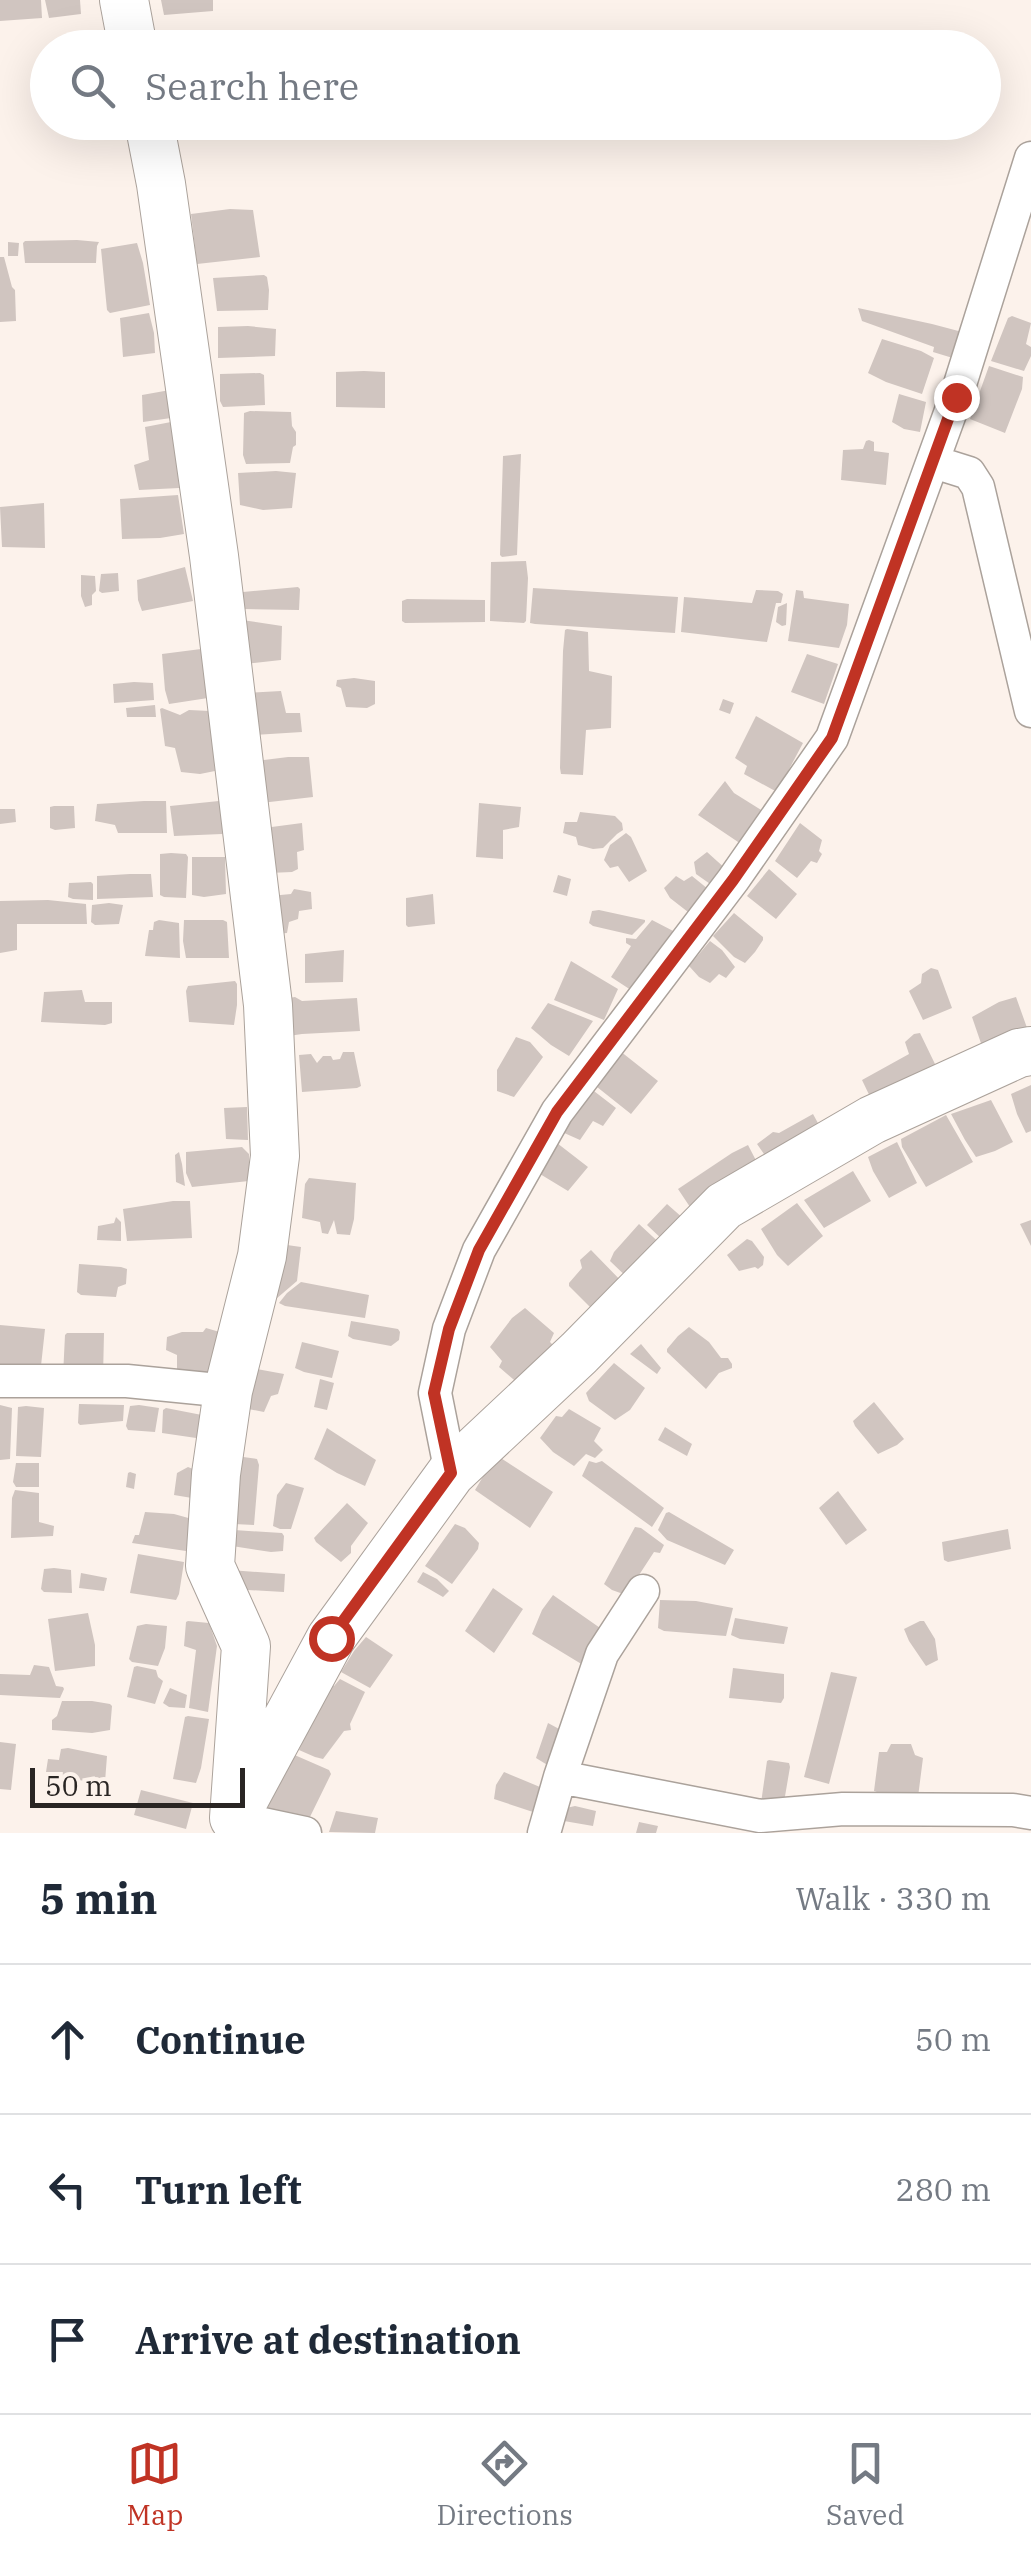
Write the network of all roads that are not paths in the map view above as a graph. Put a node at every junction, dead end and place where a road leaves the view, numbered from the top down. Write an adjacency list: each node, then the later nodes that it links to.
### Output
1 (124, 0): 2 (street)
2 (130, 30)
3 (152, 140): 9 (street)
4 (1031, 158): 5 (street)
5 (934, 462): 6 (street); 10 (street)
6 (1031, 711)
7 (1031, 1051): 10 (street)
8 (0, 1381): 9 (street)
9 (228, 1390): 14 (street)
10 (451, 1473): 14 (street)
11 (643, 1591): 12 (street)
12 (560, 1777): 13 (street); 16 (street)
13 (1031, 1814)
14 (233, 1826): 15 (street)
15 (305, 1833)
16 (544, 1833)

